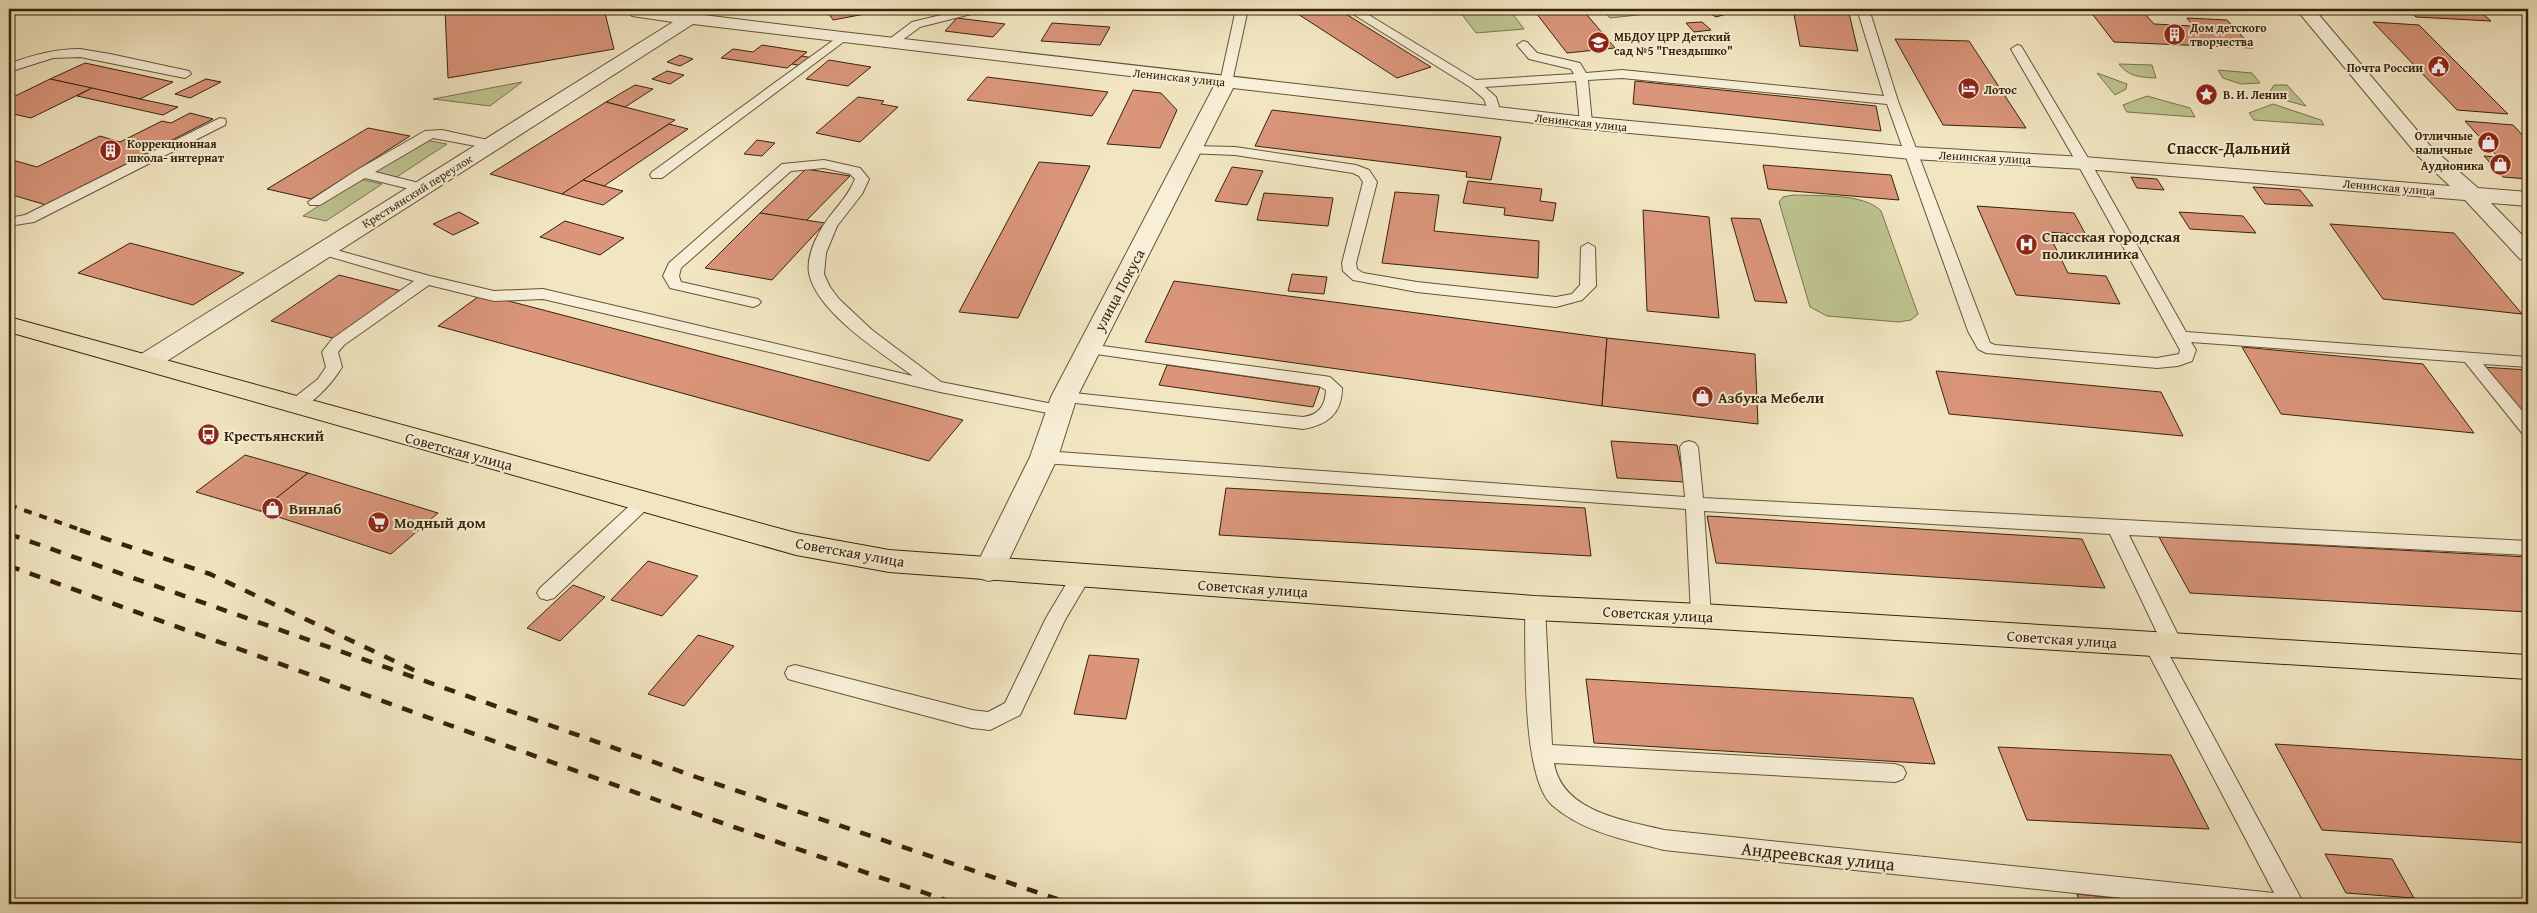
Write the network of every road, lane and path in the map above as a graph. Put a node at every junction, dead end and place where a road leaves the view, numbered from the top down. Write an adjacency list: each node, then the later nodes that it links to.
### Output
1 (979, 9): 9 (lane)
2 (1242, 9): 15 (lane, улица Покуса)
3 (1351, 9): 16 (lane)
4 (1863, 9): 17 (lane)
5 (2305, 9): 28 (street)
6 (638, 12): 7 (street, Ленинская улица)
7 (688, 20): 8 (street, Ленинская улица); 21 (street, Крестьянский переулок)
8 (842, 38): 9 (street, Ленинская улица); 26 (lane)
9 (889, 44): 15 (street, Ленинская улица)
10 (1523, 45): 14 (lane)
11 (2017, 49): 24 (lane)
12 (9, 68): 13 (lane)
13 (185, 74)
14 (1582, 78): 16 (lane); 17 (lane); 20 (lane)
15 (1226, 82): 18 (street, Ленинская улица); 22 (street, улица Покуса)
16 (1474, 84): 18 (lane)
17 (1892, 101): 23 (lane)
18 (1495, 113): 20 (street, Ленинская улица)
19 (220, 122): 31 (lane)
20 (1586, 122): 23 (street, Ленинская улица)
21 (492, 145): 25 (lane); 27 (street, Крестьянский переулок)
22 (1193, 150): 32 (lane); 39 (street, улица Покуса)
23 (1912, 153): 24 (street, Ленинская улица); 38 (lane)
24 (2084, 163): 28 (street, Ленинская улица); 38 (lane)
25 (362, 174): 27 (lane); 30 (lane)
26 (656, 175)
27 (422, 188): 33 (street, Крестьянский переулок)
28 (2471, 194): 29 (street, Ленинская улица); 34 (street)
29 (2528, 199)
30 (315, 202)
31 (9, 222)
32 (1588, 247)
33 (322, 250): 35 (lane); 41 (street, Крестьянский переулок)
34 (2528, 254)
35 (426, 280): 43 (lane); 45 (lane)
36 (753, 302): 43 (lane)
37 (9, 324): 41 (main road, Советская улица)
38 (2179, 336): 40 (lane)
39 (1088, 349): 44 (street, улица Покуса); 44 (lane)
40 (2469, 357): 42 (lane); 46 (lane)
41 (147, 362): 45 (main road, Советская улица)
42 (2528, 362)
43 (940, 386): 44 (lane)
44 (1061, 404): 48 (street, улица Покуса)
45 (293, 405): 49 (main road, Советская улица)
46 (2528, 429)
47 (1689, 447): 50 (lane)
48 (1044, 457): 50 (lane); 53 (street, улица Покуса)
49 (644, 502): 53 (main road, Советская улица); 55 (lane)
50 (1695, 504): 51 (lane); 57 (lane)
51 (2117, 529): 52 (lane); 58 (lane)
52 (2528, 548)
53 (989, 570): 54 (main road, Советская улица)
54 (1081, 576): 56 (main road, Советская улица); 60 (lane)
55 (547, 593)
56 (1535, 608): 57 (main road, Советская улица); 61 (lane, Андреевская улица)
57 (1702, 616): 58 (main road, Советская улица)
58 (2163, 645): 59 (main road, Советская улица); 64 (lane)
59 (2528, 667)
60 (795, 673)
61 (1543, 753): 62 (lane); 63 (lane, Андреевская улица)
62 (1895, 773)
63 (2279, 904)
64 (2292, 904)

